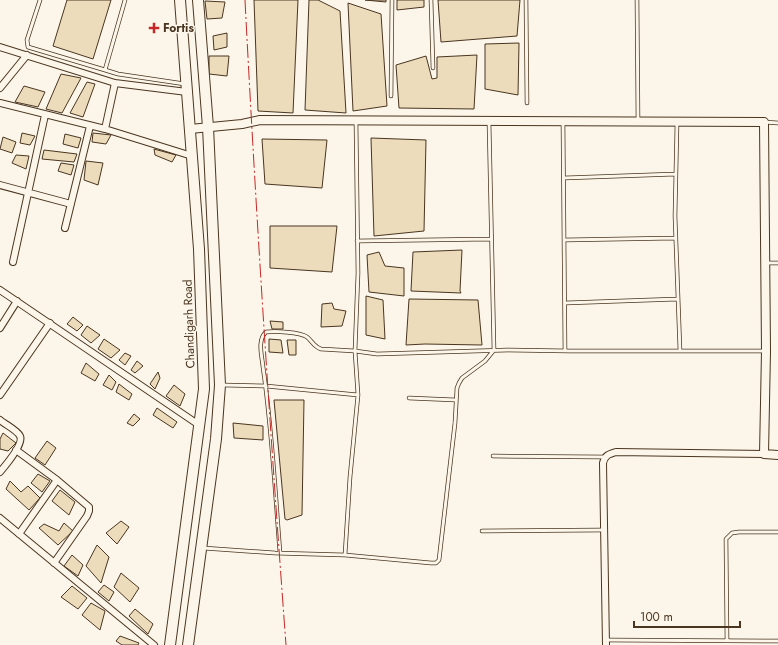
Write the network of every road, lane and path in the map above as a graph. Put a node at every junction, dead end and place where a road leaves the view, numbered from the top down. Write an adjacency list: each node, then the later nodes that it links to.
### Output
1 (40, 0): 12 (lane)
2 (125, 0): 12 (lane)
3 (180, 0): 15 (main road, Chandigarh Road)
4 (198, 0): 29 (main road)
5 (392, 0): 16 (lane)
6 (431, 0): 11 (lane)
7 (526, 0): 17 (lane)
8 (637, 0): 24 (lane)
9 (0, 46): 10 (street)
10 (27, 55): 13 (street); 14 (street)
11 (433, 68)
12 (105, 70): 15 (lane)
13 (115, 83): 15 (street); 30 (street)
14 (0, 88)
15 (187, 88): 31 (main road, Chandigarh Road)
16 (391, 96)
17 (527, 103)
18 (1, 104): 19 (street); 20 (street)
19 (0, 112)
20 (45, 115): 28 (street); 36 (street)
21 (356, 121): 22 (street); 29 (street); 42 (lane)
22 (489, 121): 23 (street); 39 (lane)
23 (563, 122): 24 (street); 34 (lane)
24 (638, 122): 25 (street)
25 (676, 122): 26 (street); 33 (lane)
26 (764, 122): 27 (lane); 44 (street)
27 (778, 123)
28 (90, 126): 30 (street); 37 (street)
29 (208, 127): 31 (street); 57 (main road)
30 (105, 129): 32 (street)
31 (190, 129): 32 (main road, Chandigarh Road)
32 (192, 156): 64 (main road, Chandigarh Road)
33 (676, 174): 34 (lane); 40 (lane)
34 (564, 178): 41 (lane)
35 (0, 185): 36 (street)
36 (28, 192): 37 (street); 43 (street)
37 (71, 204): 38 (street)
38 (65, 228)
39 (491, 238): 42 (lane); 52 (lane)
40 (676, 238): 41 (lane); 47 (lane)
41 (564, 240): 49 (lane)
42 (357, 241): 53 (lane)
43 (13, 262)
44 (765, 263): 45 (lane); 56 (street)
45 (778, 263)
46 (0, 290): 48 (street)
47 (678, 299): 49 (lane); 55 (lane)
48 (17, 301): 50 (street); 51 (street)
49 (565, 303): 54 (lane)
50 (50, 323): 59 (street); 64 (street)
51 (0, 328)
52 (494, 350): 53 (lane); 54 (lane); 62 (lane)
53 (355, 351): 58 (lane); 60 (lane)
54 (565, 351): 55 (lane)
55 (680, 351): 56 (lane)
56 (766, 351): 66 (street)
57 (220, 385): 58 (lane); 77 (main road)
58 (266, 386): 60 (lane); 78 (lane)
59 (0, 395)
60 (358, 395): 79 (lane)
61 (409, 398): 62 (lane)
62 (456, 400): 79 (lane)
63 (0, 420): 65 (street)
64 (199, 425): 86 (main road, Chandigarh Road)
65 (16, 450): 70 (street); 71 (street)
66 (764, 454): 67 (street); 69 (street)
67 (778, 455)
68 (493, 456): 69 (lane)
69 (605, 457): 73 (street)
70 (0, 472)
71 (57, 480): 76 (street); 80 (street)
72 (0, 518): 76 (street)
73 (604, 530): 74 (lane); 84 (street)
74 (482, 531)
75 (778, 532): 82 (lane)
76 (18, 534): 80 (street)
77 (201, 548): 78 (lane); 87 (main road)
78 (280, 553): 79 (lane)
79 (345, 555)
80 (54, 563): 85 (street)
81 (704, 641): 82 (lane); 84 (lane); 88 (lane)
82 (727, 641): 83 (lane)
83 (778, 641)
84 (606, 643)
85 (154, 645)
86 (170, 645)
87 (188, 645)
88 (703, 645)

